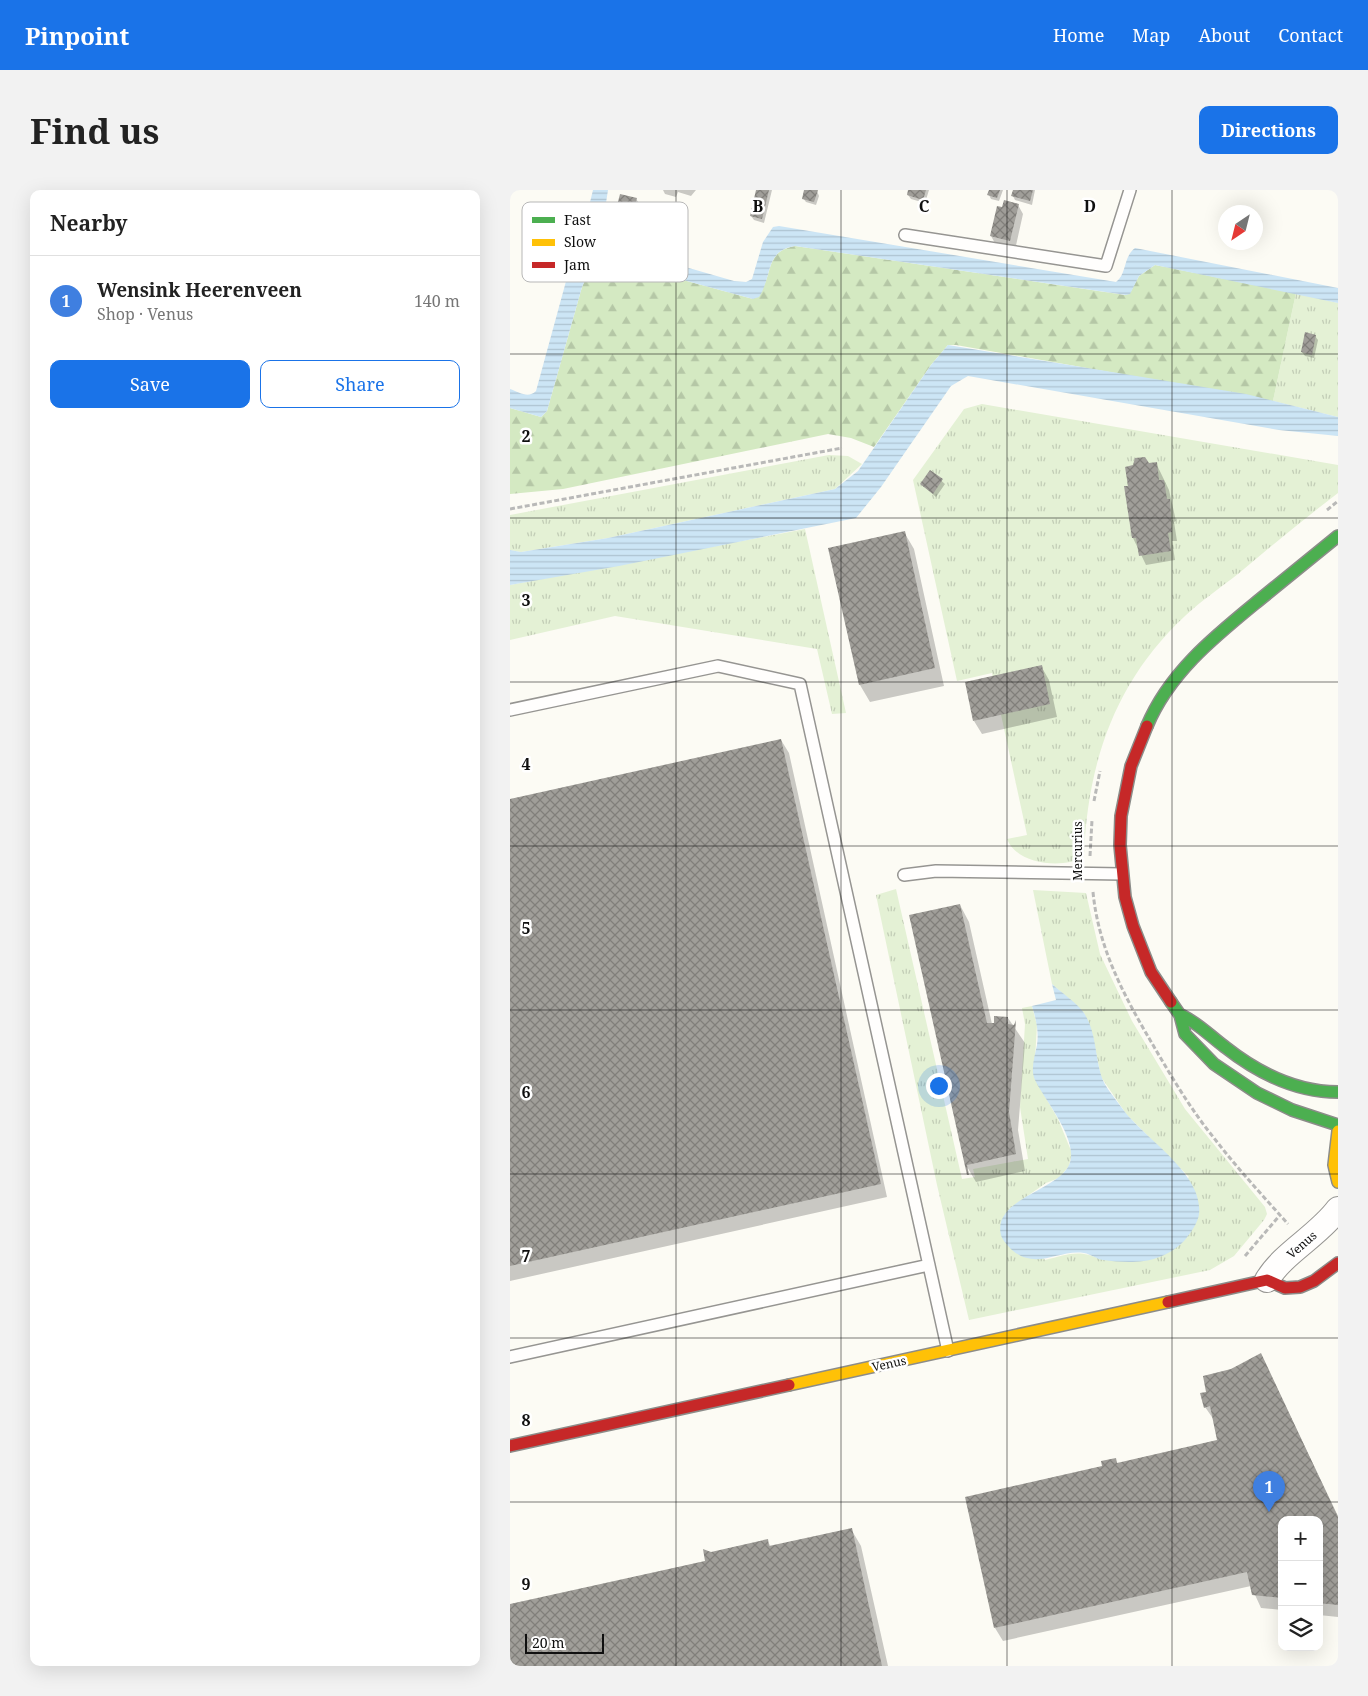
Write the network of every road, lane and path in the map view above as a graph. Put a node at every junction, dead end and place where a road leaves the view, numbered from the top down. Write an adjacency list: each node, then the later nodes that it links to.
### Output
1 (1130, 190): 2 (lane)
2 (906, 235)
3 (842, 448): 5 (path)
4 (1338, 501): 6 (path)
5 (510, 509)
6 (1323, 513)
7 (1338, 536): 13 (main road)
8 (510, 710): 24 (lane)
9 (1101, 768): 10 (path, Mercurius)
10 (1094, 805)
11 (1092, 814): 12 (path, Mercurius)
12 (1091, 874): 13 (lane); 14 (lane); 21 (path, Mercurius)
13 (1122, 874): 15 (main road)
14 (904, 875)
15 (1180, 1015): 16 (main road); 17 (main road)
16 (1338, 1092)
17 (1338, 1125)
18 (1338, 1131): 19 (main road)
19 (1338, 1182)
20 (1338, 1209): 25 (street, Venus)
21 (1280, 1215): 22 (path, Mercurius); 26 (path)
22 (1292, 1229)
23 (1338, 1263): 25 (main road, Venus)
24 (929, 1266): 27 (lane); 28 (lane)
25 (1267, 1280): 26 (main road, Venus)
26 (1222, 1290): 27 (main road, Venus)
27 (948, 1351): 29 (main road, Venus)
28 (510, 1357)
29 (510, 1446)

